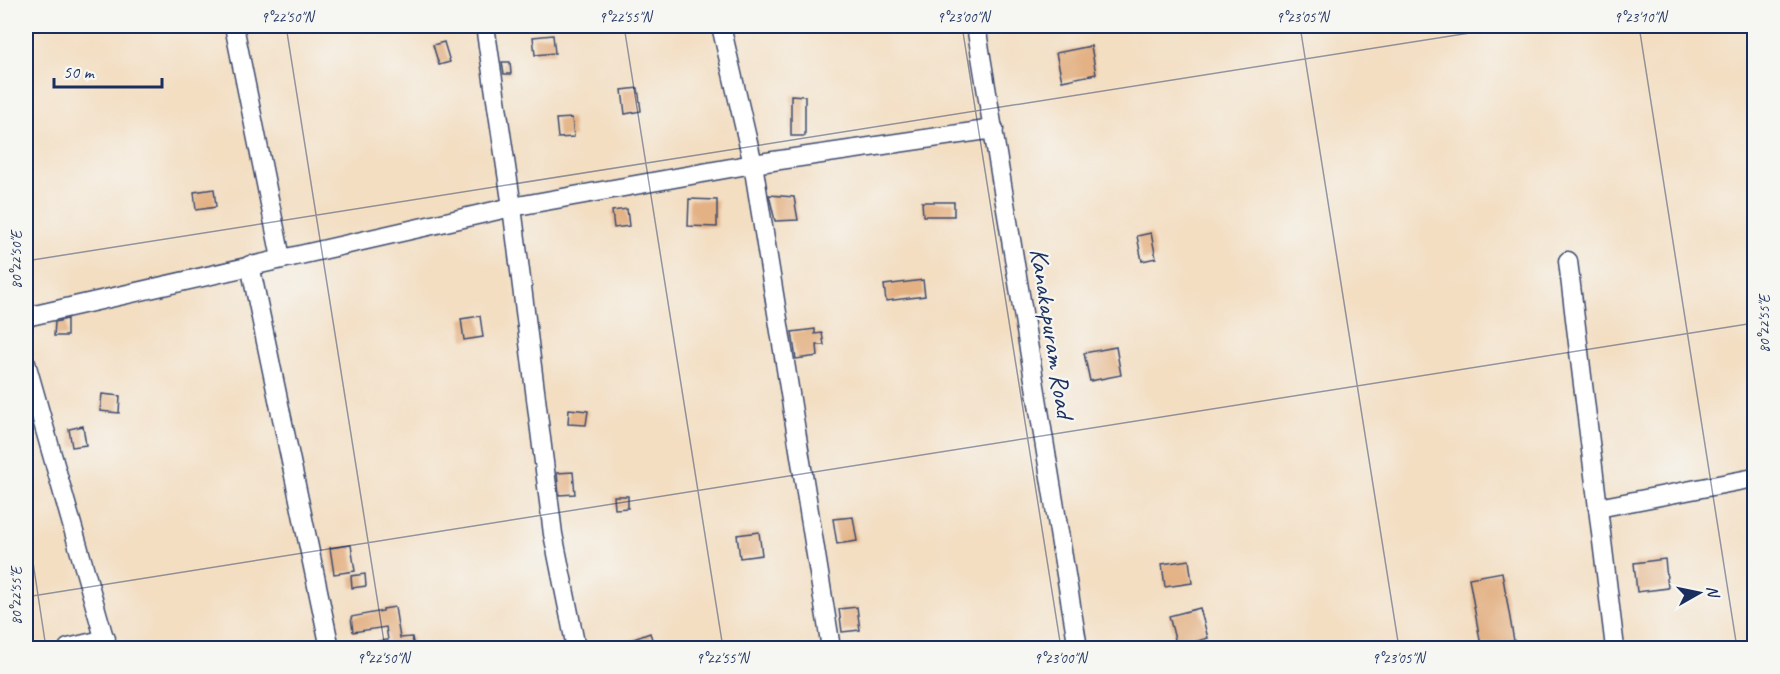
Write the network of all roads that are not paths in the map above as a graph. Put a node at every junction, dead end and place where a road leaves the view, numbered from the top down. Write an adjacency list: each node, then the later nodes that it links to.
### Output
1 (234, 26): 8 (street)
2 (485, 26): 7 (street)
3 (721, 26): 6 (street)
4 (976, 26): 5 (street, Kanakapuram Road)
5 (994, 129): 6 (street); 20 (street, Kanakapuram Road)
6 (753, 164): 7 (street); 19 (street)
7 (512, 207): 8 (street); 18 (street)
8 (281, 258): 10 (street)
9 (1568, 261): 14 (street)
10 (250, 265): 11 (street); 17 (street)
11 (26, 317)
12 (26, 363): 15 (street)
13 (1755, 478): 14 (street)
14 (1598, 508): 21 (street)
15 (106, 644): 16 (street)
16 (68, 648)
17 (330, 648)
18 (576, 648)
19 (831, 648)
20 (1078, 648)
21 (1615, 648)

